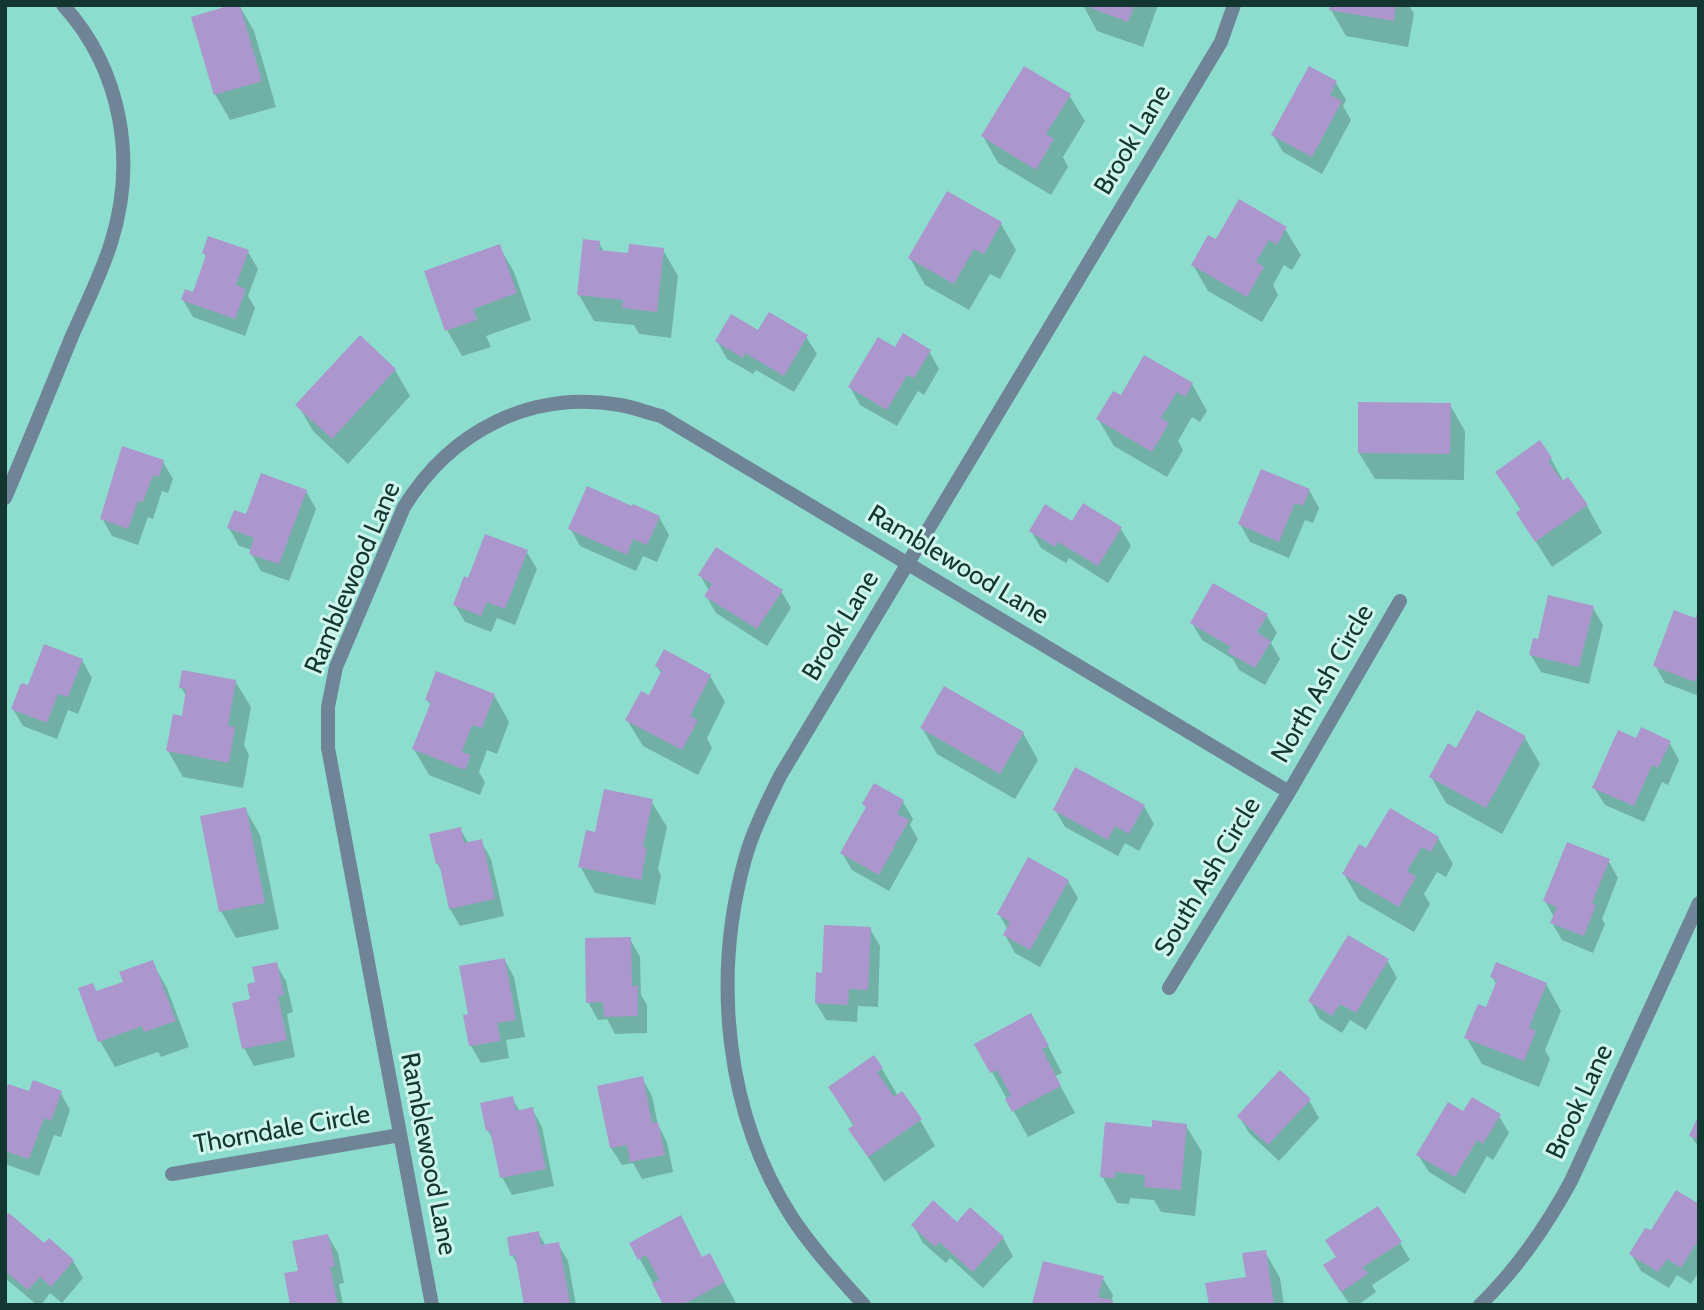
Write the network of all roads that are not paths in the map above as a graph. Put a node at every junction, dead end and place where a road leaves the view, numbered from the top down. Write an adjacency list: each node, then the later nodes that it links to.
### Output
1 (63, 5): 3 (street)
2 (1234, 5): 4 (street, Brook Lane)
3 (5, 498)
4 (908, 562): 6 (street, Ramblewood Lane); 9 (street, Ramblewood Lane); 12 (street, Brook Lane)
5 (1401, 601): 6 (street, North Ash Circle)
6 (1289, 793): 8 (street, South Ash Circle)
7 (1699, 903): 13 (street, Brook Lane)
8 (1169, 988)
9 (400, 1135): 10 (street, Thorndale Circle); 11 (street, Ramblewood Lane)
10 (172, 1174)
11 (432, 1305)
12 (864, 1305)
13 (1480, 1305)

